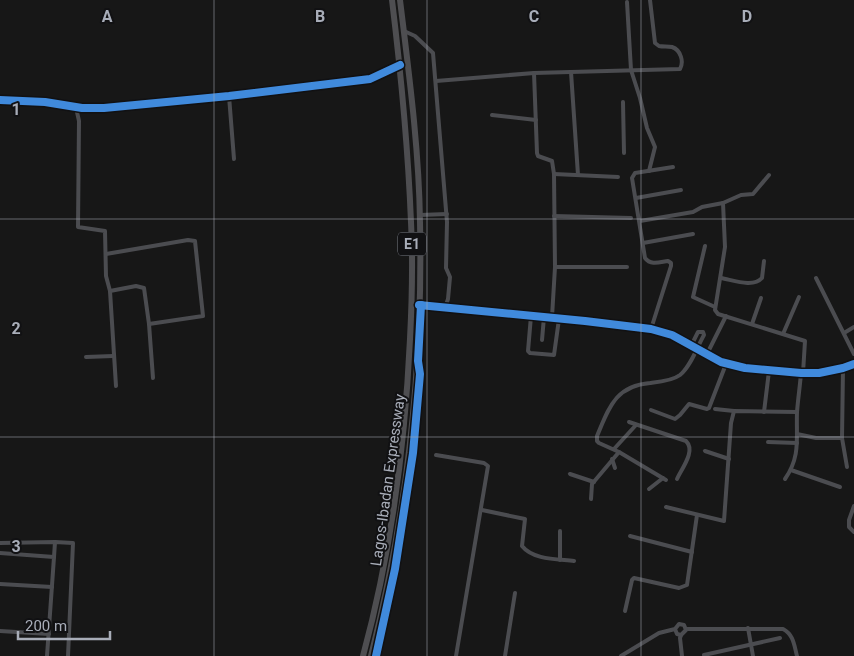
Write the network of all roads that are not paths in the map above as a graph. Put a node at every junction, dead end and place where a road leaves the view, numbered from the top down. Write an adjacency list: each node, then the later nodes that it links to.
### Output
1 (392, 0): 6 (highway, Lagos-Ibadan Expressway / E1)
2 (400, 0): 5 (highway, Lagos-Ibadan Expressway / E1)
3 (650, 0): 7 (street)
4 (627, 2): 7 (street)
5 (404, 32): 10 (street); 29 (highway, Lagos-Ibadan Expressway / E1)
6 (400, 65): 11 (street); 128 (highway, Lagos-Ibadan Expressway / E1)
7 (631, 70): 8 (street); 20 (street)
8 (571, 72): 9 (street); 22 (street)
9 (534, 74): 10 (street); 16 (street)
10 (436, 81): 28 (street)
11 (229, 96): 12 (street); 18 (street)
12 (0, 100)
13 (623, 102): 17 (street)
14 (77, 112): 36 (street)
15 (492, 115): 16 (street)
16 (536, 120): 21 (street)
17 (624, 153)
18 (234, 159)
19 (673, 167): 20 (street)
20 (649, 171): 26 (street)
21 (554, 174): 22 (street); 30 (street)
22 (578, 175): 24 (street)
23 (769, 175): 27 (street)
24 (618, 177)
25 (680, 190): 26 (street)
26 (636, 198): 32 (street)
27 (723, 203): 32 (street); 40 (street)
28 (447, 214): 29 (street); 47 (street)
29 (420, 215): 45 (highway, Lagos-Ibadan Expressway / E1)
30 (554, 216): 31 (street); 38 (street)
31 (631, 218)
32 (640, 221): 34 (street)
33 (693, 234): 34 (street)
34 (643, 243): 56 (street)
35 (705, 246): 46 (street)
36 (106, 254): 42 (street); 53 (street)
37 (764, 261): 40 (street)
38 (555, 267): 39 (street); 51 (street)
39 (627, 267)
40 (721, 278): 46 (street)
41 (816, 278): 57 (street)
42 (110, 291): 53 (street); 64 (street)
43 (799, 297): 58 (street)
44 (761, 298): 54 (street)
45 (420, 305): 47 (street); 129 (highway, Lagos-Ibadan Expressway / E1); 130 (street)
46 (715, 307): 49 (street)
47 (445, 308): 48 (street)
48 (531, 316): 50 (street); 52 (street)
49 (726, 316): 54 (street); 62 (street)
50 (544, 317): 51 (street); 59 (street)
51 (552, 317): 52 (street)
52 (559, 318): 56 (street)
53 (149, 324): 71 (street)
54 (752, 324): 58 (street)
55 (854, 327): 57 (street)
56 (651, 329): 60 (street)
57 (844, 333): 63 (street)
58 (783, 334): 70 (street)
59 (542, 340)
60 (691, 346): 61 (street); 61 (street)
61 (697, 348): 62 (street); 84 (street)
62 (707, 354): 66 (street)
63 (854, 354)
64 (113, 356): 65 (street); 72 (street)
65 (86, 358)
66 (726, 364): 69 (street); 74 (street)
67 (854, 364): 68 (street)
68 (843, 368): 70 (street); 81 (street)
69 (769, 370): 70 (street); 76 (street)
70 (802, 373): 77 (street)
71 (153, 378)
72 (116, 386)
73 (716, 409): 75 (street)
74 (651, 410)
75 (734, 411): 76 (street); 87 (street)
76 (764, 412): 77 (street)
77 (797, 412): 80 (street)
78 (629, 422): 79 (street)
79 (636, 425): 84 (street); 93 (street)
80 (797, 434): 81 (street); 83 (street)
81 (842, 438): 89 (street)
82 (768, 442): 83 (street)
83 (797, 443): 91 (street)
84 (616, 451): 88 (street); 96 (street)
85 (705, 451): 87 (street)
86 (436, 455): 101 (street)
87 (729, 459): 102 (street)
88 (612, 460): 90 (street); 95 (street)
89 (847, 467)
90 (615, 468)
91 (791, 470): 94 (street); 97 (street)
92 (570, 474): 95 (street)
93 (677, 479)
94 (785, 479)
95 (594, 482): 98 (street)
96 (648, 488)
97 (840, 488)
98 (591, 499)
99 (666, 506): 102 (street)
100 (854, 506): 104 (street)
101 (482, 510): 111 (street); 131 (street)
102 (697, 515): 109 (street)
103 (560, 531): 111 (street)
104 (854, 532)
105 (630, 536): 109 (street)
106 (55, 542): 107 (street); 110 (street); 127 (street)
107 (0, 544)
108 (0, 552): 110 (street)
109 (692, 552): 116 (street)
110 (54, 557): 114 (street)
111 (560, 560): 112 (street)
112 (574, 561)
113 (0, 584): 114 (street)
114 (52, 587): 121 (street)
115 (515, 593): 132 (street)
116 (626, 611)
117 (748, 628): 119 (street); 124 (street); 136 (street)
118 (675, 629): 119 (street); 122 (street); 133 (street)
119 (686, 629): 122 (street)
120 (0, 631): 121 (street)
121 (49, 634): 126 (street)
122 (681, 635): 134 (street)
123 (780, 638): 124 (street)
124 (750, 644): 125 (street); 135 (street)
125 (704, 655)
126 (47, 656)
127 (68, 656)
128 (363, 656)
129 (371, 656)
130 (376, 656)
131 (456, 656)
132 (505, 656)
133 (621, 656)
134 (682, 656)
135 (753, 656)
136 (797, 656)

